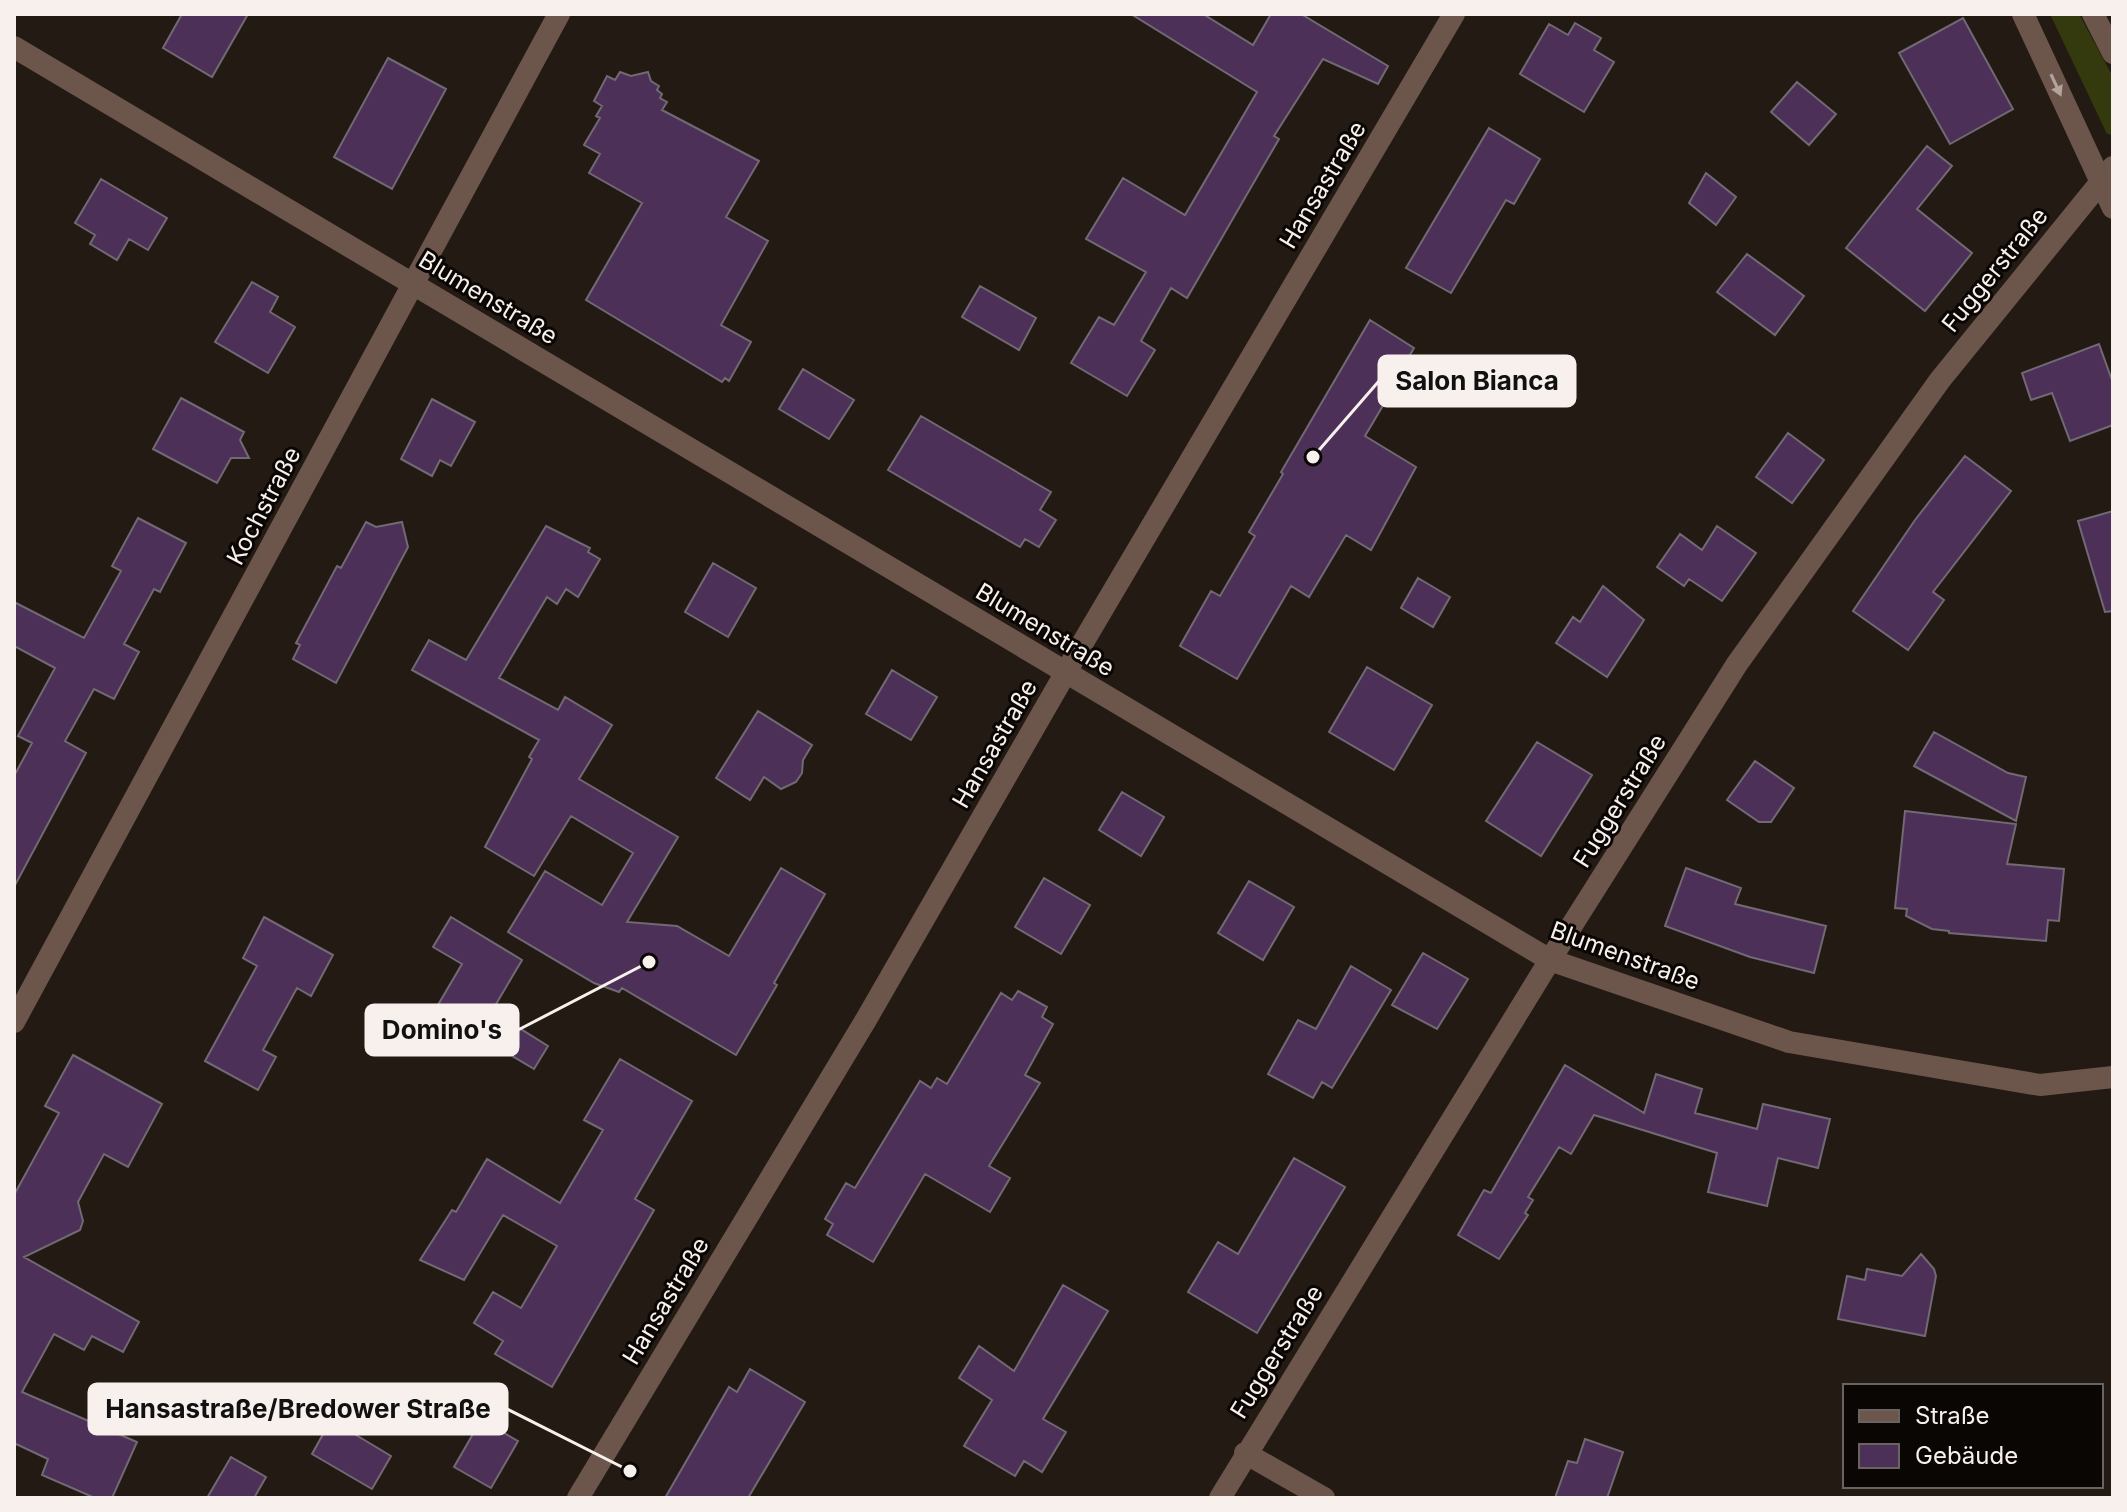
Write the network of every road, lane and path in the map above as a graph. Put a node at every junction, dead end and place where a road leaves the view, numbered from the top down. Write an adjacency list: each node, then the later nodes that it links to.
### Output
1 (559, 14): 9 (street, Kochstraße)
2 (1454, 14): 10 (street, Hansastraße)
3 (2023, 14): 7 (street, one-way to 7)
4 (2093, 14): 6 (street)
5 (14, 47): 9 (street, Blumenstraße)
6 (2113, 53)
7 (2107, 174): 8 (street); 11 (street, Fuggerstraße)
8 (2113, 208)
9 (414, 284): 10 (street, Blumenstraße); 12 (street, Kochstraße)
10 (1066, 673): 11 (street, Blumenstraße); 15 (street, Hansastraße)
11 (1550, 960): 13 (street, Blumenstraße); 14 (street, Fuggerstraße)
12 (14, 1022)
13 (2113, 1077)
14 (1245, 1453): 16 (street, Fuggerstraße); 17 (street)
15 (578, 1498)
16 (1220, 1498)
17 (1324, 1498)

